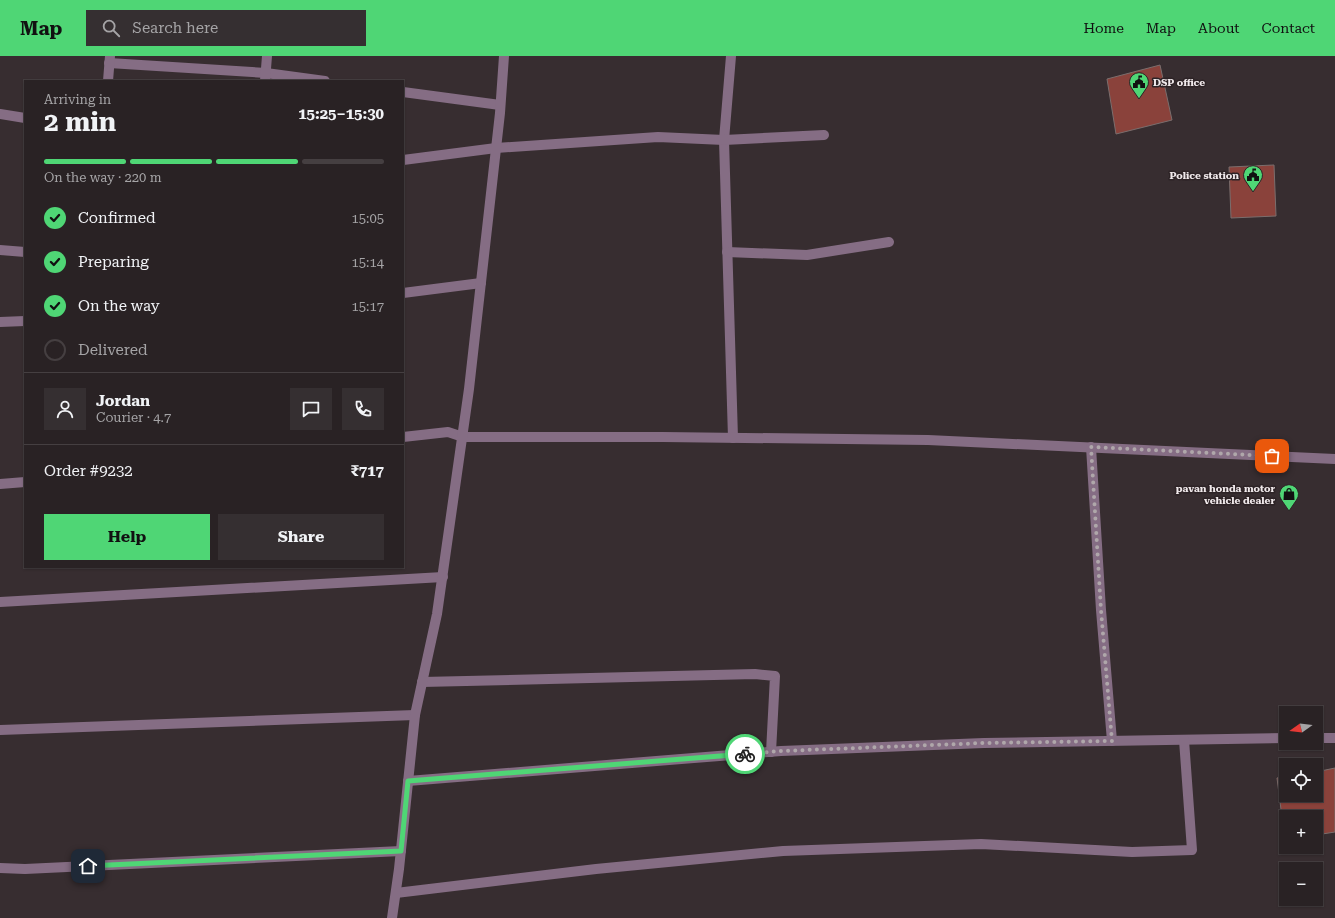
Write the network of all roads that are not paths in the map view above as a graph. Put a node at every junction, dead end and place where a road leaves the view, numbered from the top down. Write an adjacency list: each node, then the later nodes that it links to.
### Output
1 (267, 56): 5 (street)
2 (504, 56): 9 (street)
3 (731, 56): 13 (street)
4 (110, 60): 5 (street); 6 (street)
5 (265, 77): 7 (street)
6 (108, 80)
7 (310, 80)
8 (404, 92): 9 (street)
9 (500, 105): 14 (street)
10 (0, 114): 11 (street)
11 (24, 118)
12 (824, 135): 13 (street)
13 (724, 140): 14 (street); 19 (street)
14 (496, 148): 15 (street); 20 (street)
15 (404, 160)
16 (889, 242): 19 (street)
17 (0, 250): 18 (street)
18 (24, 252)
19 (727, 252): 26 (street)
20 (481, 283): 21 (street); 25 (street)
21 (404, 293)
22 (24, 321): 23 (street)
23 (0, 322)
24 (404, 437): 25 (street)
25 (462, 437): 26 (street); 32 (street)
26 (733, 438): 27 (street)
27 (1091, 447): 28 (street); 41 (street)
28 (1335, 459)
29 (24, 482): 30 (street)
30 (0, 484): 31 (street)
31 (0, 495)
32 (443, 577): 33 (street); 34 (street)
33 (0, 602)
34 (422, 682): 35 (street); 42 (street)
35 (415, 715): 36 (street); 43 (street)
36 (0, 730)
37 (1279, 738): 40 (street)
38 (1323, 738): 39 (street)
39 (1335, 738)
40 (1184, 740): 41 (street); 46 (street)
41 (1112, 741): 42 (street)
42 (771, 752): 43 (street)
43 (408, 781): 44 (street)
44 (401, 851): 45 (street); 46 (street)
45 (0, 868)
46 (396, 893): 47 (street)
47 (392, 918)

